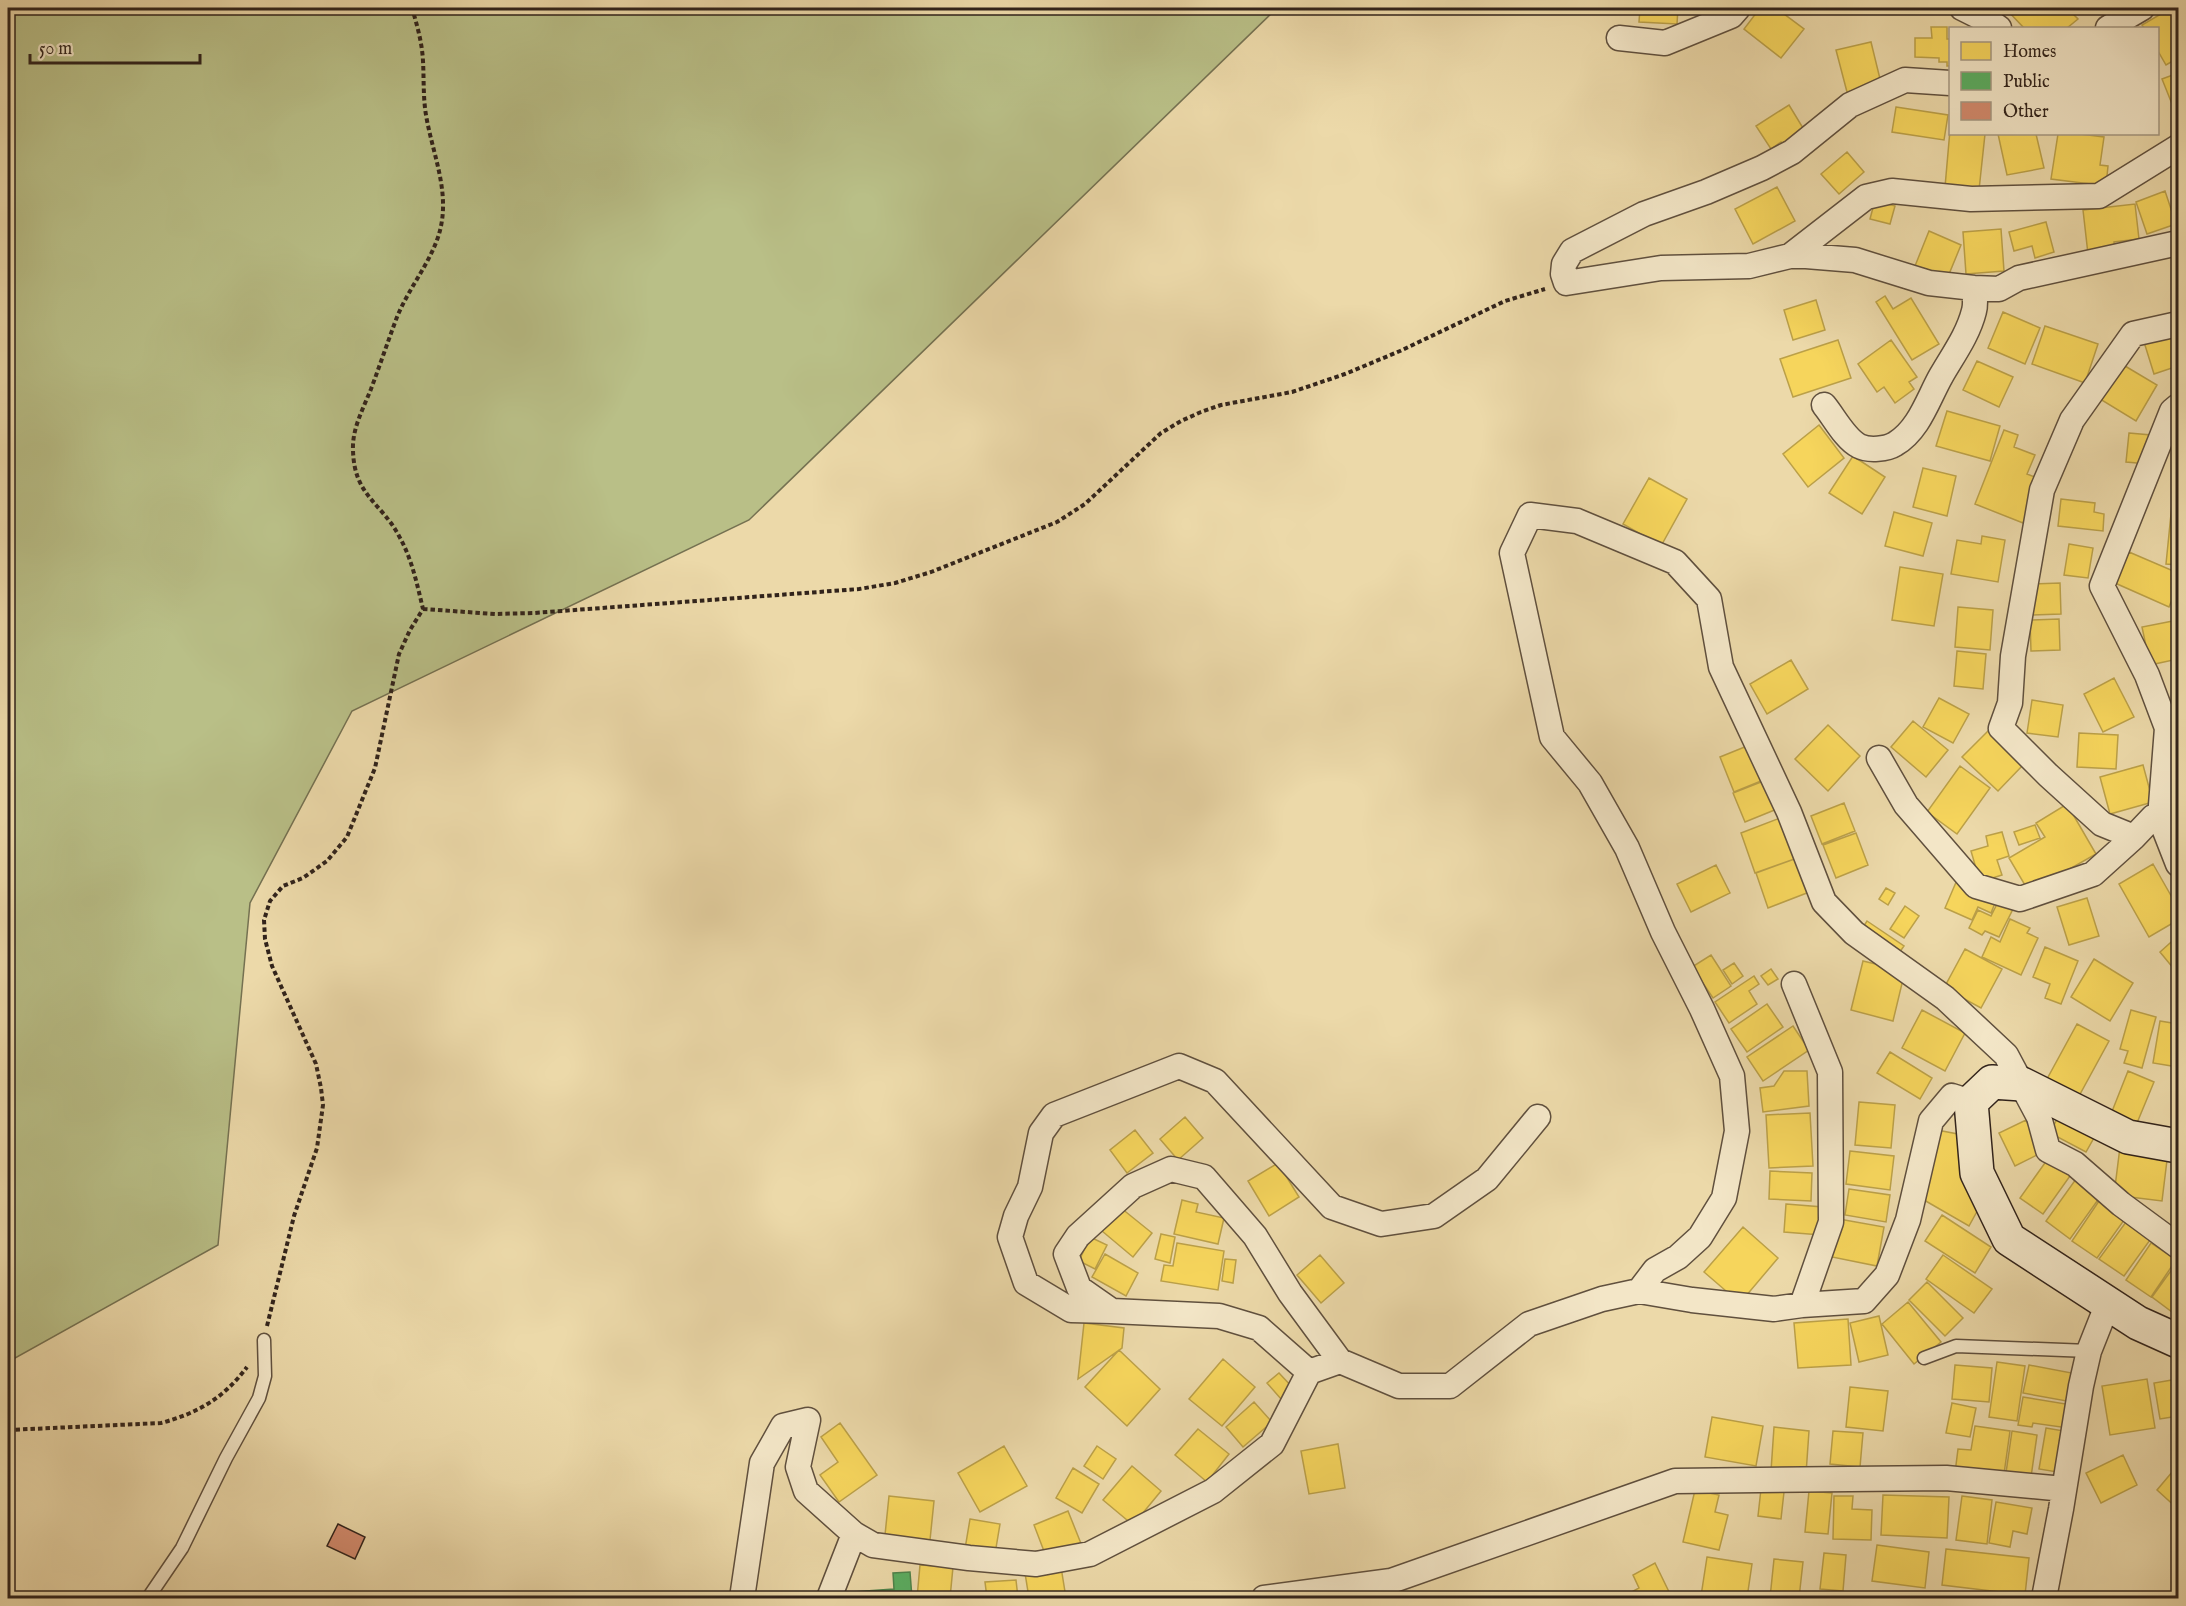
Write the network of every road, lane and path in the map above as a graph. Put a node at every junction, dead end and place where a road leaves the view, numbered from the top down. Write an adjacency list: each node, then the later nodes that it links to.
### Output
1 (412, 8): 17 (path)
2 (1738, 8): 7 (street)
3 (1962, 8): 5 (street)
4 (2142, 8): 6 (street)
5 (1998, 27)
6 (2110, 27)
7 (1619, 39)
8 (1949, 83): 12 (street)
9 (2178, 147): 11 (street)
10 (2178, 243): 13 (street)
11 (1790, 256): 12 (street); 13 (street)
12 (1566, 283): 17 (path)
13 (1974, 288): 15 (street)
14 (2178, 324): 20 (street)
15 (1824, 405)
16 (2178, 406): 19 (street)
17 (423, 609): 32 (path)
18 (1879, 758): 20 (street)
19 (2160, 818): 20 (street); 21 (street)
20 (2134, 837)
21 (2178, 864)
22 (1794, 984): 30 (street)
23 (2022, 1084): 24 (street); 26 (street); 27 (street); 28 (street)
24 (1971, 1102): 29 (street); 30 (street)
25 (1538, 1117): 31 (street)
26 (2178, 1146)
27 (2178, 1246)
28 (1639, 1291): 30 (street); 36 (street)
29 (2108, 1304): 33 (street); 34 (street)
30 (1802, 1305)
31 (1112, 1311): 36 (street); 37 (street)
32 (264, 1340): 38 (path); 41 (lane)
33 (2178, 1341)
34 (2089, 1351): 35 (lane); 39 (street)
35 (1924, 1358)
36 (1340, 1361): 37 (street)
37 (1309, 1372): 40 (street)
38 (8, 1430)
39 (2064, 1489): 44 (street); 45 (street)
40 (854, 1534): 42 (street); 43 (street)
41 (148, 1599)
42 (742, 1599)
43 (829, 1599)
44 (1264, 1599)
45 (2044, 1599)

